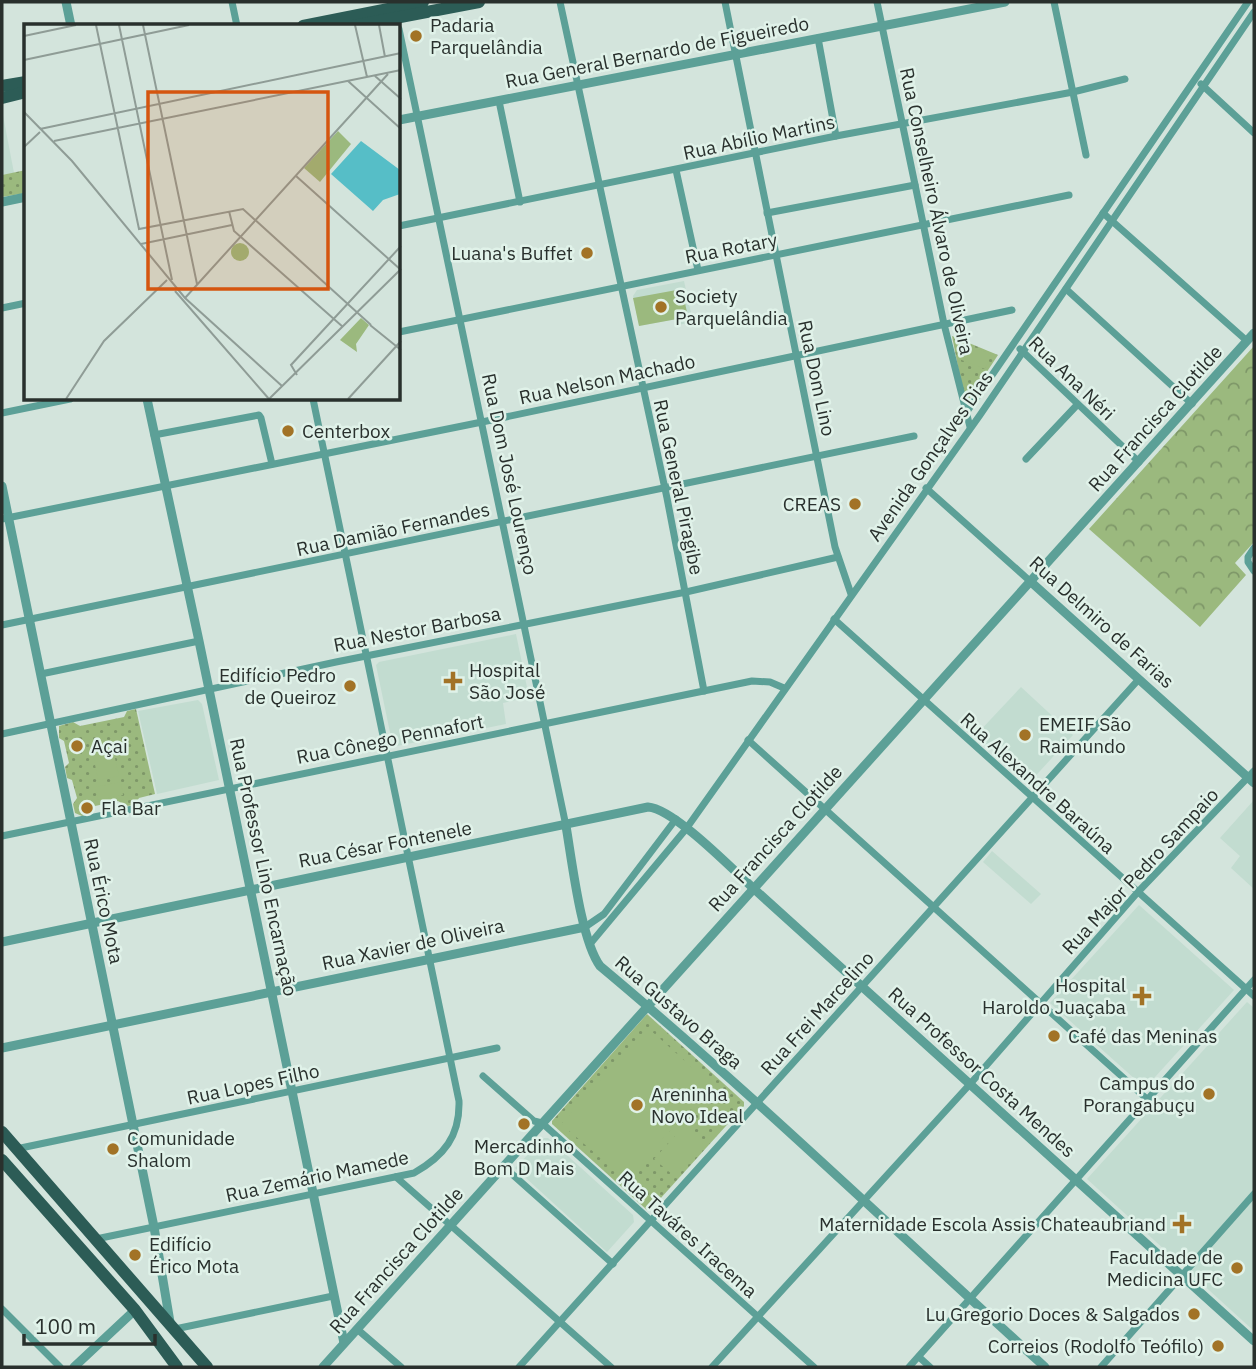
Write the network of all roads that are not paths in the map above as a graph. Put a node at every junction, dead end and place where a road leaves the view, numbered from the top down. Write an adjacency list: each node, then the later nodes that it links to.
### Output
1 (66, 2): 13 (street)
2 (232, 2): 14 (street)
3 (423, 2): 12 (main road)
4 (479, 2): 12 (main road)
5 (560, 2): 24 (street, Rua General Piragibe)
6 (725, 2): 20 (street, Rua Dom Lino)
7 (877, 2): 17 (street, Rua Conselheiro Álvaro de Oliveira)
8 (1004, 2): 17 (street, Rua General Bernardo de Figueiredo)
9 (1054, 2): 28 (street)
10 (1248, 2): 22 (street, Avenida Gonçalves Dias)
11 (1254, 12): 26 (street, Avenida Gonçalves Dias)
12 (398, 16): 15 (main road); 16 (main road)
13 (71, 24)
14 (237, 24)
15 (322, 24)
16 (362, 24)
17 (881, 24): 19 (street, Rua General Bernardo de Figueiredo); 33 (street, Rua Conselheiro Álvaro de Oliveira)
18 (401, 31): 31 (street, Rua Dom José Lourenço)
19 (818, 38): 20 (street, Rua General Bernardo de Figueiredo); 35 (street)
20 (736, 54): 24 (street, Rua General Bernardo de Figueiredo); 36 (street, Rua Dom Lino)
21 (1125, 79): 28 (street, Rua Abílio Martins)
22 (1195, 79): 26 (street); 46 (street, Avenida Gonçalves Dias)
23 (24, 82): 25 (main road)
24 (578, 85): 30 (street, Rua General Bernardo de Figueiredo); 40 (street, Rua General Piragibe)
25 (2, 86)
26 (1203, 86): 34 (street); 48 (street, Avenida Gonçalves Dias)
27 (24, 92): 29 (main road)
28 (1073, 92): 33 (street, Rua Abílio Martins); 37 (street)
29 (2, 97)
30 (499, 101): 31 (street, Rua General Bernardo de Figueiredo); 44 (street)
31 (418, 116): 32 (street, Rua General Bernardo de Figueiredo); 47 (street, Rua Dom José Lourenço)
32 (401, 120)
33 (902, 123): 35 (street, Rua Abílio Martins); 39 (street, Rua Conselheiro Álvaro de Oliveira)
34 (1254, 133)
35 (836, 136): 36 (street, Rua Abílio Martins)
36 (755, 153): 38 (street, Rua Abílio Martins); 45 (street, Rua Dom Lino)
37 (1086, 155)
38 (676, 170): 40 (street, Rua Abílio Martins); 52 (street)
39 (915, 185): 45 (street); 49 (street, Rua Conselheiro Álvaro de Oliveira)
40 (599, 186): 44 (street, Rua Abílio Martins); 53 (street, Rua General Piragibe)
41 (1069, 195): 49 (street, Rua Rotary)
42 (24, 197): 43 (street)
43 (2, 202)
44 (520, 202): 47 (street, Rua Abílio Martins)
45 (767, 213): 51 (street, Rua Dom Lino)
46 (1103, 213): 48 (street); 63 (street, Avenida Gonçalves Dias)
47 (439, 218): 50 (street, Rua Abílio Martins); 58 (street, Rua Dom José Lourenço)
48 (1112, 222): 54 (street, Avenida Gonçalves Dias); 62 (street)
49 (924, 225): 51 (street, Rua Rotary); 59 (street, Rua Conselheiro Álvaro de Oliveira)
50 (401, 226)
51 (776, 255): 52 (street, Rua Rotary); 65 (street, Rua Dom Lino)
52 (698, 270): 53 (street, Rua Rotary)
53 (621, 286): 58 (street, Rua Rotary); 66 (street, Rua General Piragibe)
54 (1066, 289): 64 (street, Avenida Gonçalves Dias); 70 (street)
55 (24, 303): 56 (street)
56 (2, 308)
57 (1012, 310): 59 (street, Rua Nelson Machado)
58 (461, 320): 60 (street, Rua Rotary); 74 (street, Rua Dom José Lourenço)
59 (944, 324): 65 (street, Rua Nelson Machado); 73 (street, Rua Conselheiro Álvaro de Oliveira)
60 (401, 332)
61 (1254, 333): 62 (street, Rua Francisca Clotilde)
62 (1247, 341): 70 (street, Rua Francisca Clotilde)
63 (1014, 344): 64 (street, Rua Ana Néri); 73 (street, Avenida Gonçalves Dias)
64 (1023, 352): 71 (street, Rua Ana Néri); 75 (street, Avenida Gonçalves Dias)
65 (796, 354): 66 (street, Rua Nelson Machado); 79 (street, Rua Dom Lino)
66 (642, 387): 74 (street, Rua Nelson Machado); 86 (street, Rua General Piragibe)
67 (60, 401): 72 (street)
68 (147, 401): 76 (street, Rua Professor Lino Encarnação)
69 (313, 401): 78 (street, Rua Zemário Mamede)
70 (1192, 404): 81 (street, Rua Francisca Clotilde)
71 (1077, 405): 80 (street); 81 (street, Rua Ana Néri)
72 (2, 413)
73 (966, 413): 75 (street, Rua Conselheiro Álvaro de Oliveira)
74 (482, 422): 78 (street, Rua Nelson Machado); 88 (street, Rua Dom José Lourenço)
75 (970, 427): 85 (street, Avenida Gonçalves Dias)
76 (154, 435): 82 (street); 84 (street, Rua Professor Lino Encarnação)
77 (914, 436): 79 (street, Rua Damião Fernandes)
78 (324, 453): 82 (street, Rua Nelson Machado); 90 (street, Rua Zemário Mamede)
79 (817, 456): 86 (street, Rua Damião Fernandes); 91 (street, Rua Dom Lino)
80 (1026, 459)
81 (1139, 462): 93 (street, Rua Francisca Clotilde)
82 (272, 464): 84 (street, Rua Nelson Machado)
83 (2, 486): 87 (street, Rua Érico Mota)
84 (165, 486): 87 (street, Rua Nelson Machado); 94 (street, Rua Professor Lino Encarnação)
85 (926, 488): 93 (street, Rua Delmiro de Farias); 96 (street, Avenida Gonçalves Dias)
86 (665, 489): 88 (street, Rua Damião Fernandes); 95 (street, Rua General Piragibe)
87 (5, 519): 98 (street, Rua Érico Mota)
88 (502, 523): 90 (street, Rua Damião Fernandes); 99 (street, Rua Dom José Lourenço)
89 (1254, 548): 92 (street)
90 (345, 554): 94 (street, Rua Damião Fernandes); 102 (street, Rua Zemário Mamede)
91 (838, 557): 95 (street, Rua Nestor Barbosa); 96 (street, Rua Dom Lino)
92 (1254, 571)
93 (1031, 582): 104 (street, Rua Delmiro de Farias); 108 (street, Rua Francisca Clotilde)
94 (187, 587): 98 (street, Rua Damião Fernandes); 101 (street, Rua Professor Lino Encarnação)
95 (686, 592): 99 (street, Rua Nestor Barbosa); 107 (street, Rua General Piragibe)
96 (851, 594): 97 (street, Avenida Gonçalves Dias)
97 (834, 619): 105 (street, Avenida Gonçalves Dias); 108 (street, Rua Alexandre Baraúna)
98 (30, 620): 100 (street, Rua Damião Fernandes); 103 (street, Rua Érico Mota)
99 (523, 624): 102 (street, Rua Nestor Barbosa); 110 (street, Rua Dom José Lourenço)
100 (2, 625)
101 (199, 641): 103 (street); 106 (street, Rua Professor Lino Encarnação)
102 (366, 656): 106 (street, Rua Nestor Barbosa); 113 (street, Rua Zemário Mamede)
103 (41, 674): 109 (street, Rua Érico Mota)
104 (1139, 679): 114 (street, Rua Delmiro de Farias); 116 (street, Rua Frei Marcelino)
105 (784, 688): 107 (street, Rua Cônego Pennafort); 112 (street, Avenida Gonçalves Dias)
106 (209, 690): 109 (street, Rua Nestor Barbosa); 115 (street, Rua Professor Lino Encarnação)
107 (704, 691): 110 (street, Rua Cônego Pennafort)
108 (923, 701): 116 (street, Rua Alexandre Baraúna); 117 (street, Rua Francisca Clotilde)
109 (51, 724): 111 (street, Rua Nestor Barbosa); 119 (street, Rua Érico Mota)
110 (544, 724): 113 (street, Rua Cônego Pennafort); 120 (street, Rua Dom José Lourenço)
111 (2, 734)
112 (748, 740): 117 (street); 121 (street, Avenida Gonçalves Dias)
113 (386, 756): 115 (street, Rua Cônego Pennafort); 123 (street, Rua Zemário Mamede)
114 (1252, 777): 126 (street, Rua Major Pedro Sampaio)
115 (228, 788): 119 (street, Rua Cônego Pennafort); 125 (street, Rua Professor Lino Encarnação)
116 (1031, 797): 126 (street, Rua Alexandre Baraúna); 128 (street, Rua Frei Marcelino)
117 (824, 809): 124 (street, Rua Francisca Clotilde); 128 (street)
118 (676, 820): 120 (street, Rua César Fontenele); 121 (street, Rua César Fontenele); 127 (street)
119 (70, 822): 122 (street, Rua Cônego Pennafort); 130 (street, Rua Érico Mota)
120 (566, 826): 123 (street, Rua César Fontenele); 131 (street, Rua Dom José Lourenço)
121 (686, 829): 124 (street, Rua Professor Costa Mendes); 129 (street, Avenida Gonçalves Dias)
122 (2, 836)
123 (408, 857): 125 (street, Rua César Fontenele); 134 (street, Rua Zemário Mamede)
124 (753, 888): 136 (street, Rua Professor Costa Mendes); 140 (street, Rua Francisca Clotilde)
125 (250, 889): 130 (street, Rua César Fontenele); 138 (street, Rua Professor Lino Encarnação)
126 (1137, 893): 137 (street, Rua Alexandre Baraúna); 141 (street, Rua Major Pedro Sampaio)
127 (611, 904): 129 (street); 131 (street)
128 (934, 909): 136 (street, Rua Frei Marcelino); 141 (street)
129 (618, 910): 133 (street, Avenida Gonçalves Dias)
130 (91, 924): 132 (street, Rua César Fontenele); 142 (street, Rua Érico Mota)
131 (585, 927): 133 (street, Rua Gustavo Braga); 134 (street, Rua Xavier de Oliveira)
132 (2, 942)
133 (590, 944): 140 (street, Rua Gustavo Braga)
134 (428, 959): 138 (street, Rua Xavier de Oliveira); 145 (street, Rua Zemário Mamede)
135 (1254, 980): 137 (street)
136 (862, 986): 147 (street, Rua Professor Costa Mendes); 150 (street, Rua Frei Marcelino)
137 (1246, 989): 139 (street, Rua Alexandre Baraúna); 149 (street)
138 (272, 991): 142 (street, Rua Xavier de Oliveira); 148 (street, Rua Professor Lino Encarnação)
139 (1254, 996)
140 (647, 1005): 150 (street, Rua Gustavo Braga); 151 (street, Rua Francisca Clotilde)
141 (1040, 1005): 147 (street, Rua Major Pedro Sampaio); 149 (street)
142 (113, 1025): 143 (street, Rua Xavier de Oliveira); 152 (street, Rua Érico Mota)
143 (2, 1048)
144 (497, 1048): 145 (street, Rua Lopes Filho)
145 (450, 1059): 148 (street, Rua Lopes Filho); 157 (street, Rua Zemário Mamede)
146 (483, 1076): 151 (street, Rua Taváres Iracema)
147 (971, 1083): 158 (street, Rua Professor Costa Mendes); 161 (street, Rua Major Pedro Sampaio)
148 (292, 1092): 152 (street, Rua Lopes Filho); 159 (street, Rua Professor Lino Encarnação)
149 (1148, 1100): 158 (street)
150 (757, 1104): 161 (street, Rua Gustavo Braga); 162 (street, Rua Frei Marcelino)
151 (542, 1123): 156 (street, Rua Francisca Clotilde); 162 (street, Rua Taváres Iracema)
152 (133, 1126): 154 (street, Rua Lopes Filho); 164 (street, Rua Érico Mota)
153 (2, 1132): 154 (main road)
154 (16, 1149): 165 (main road)
155 (2, 1160): 171 (main road)
156 (503, 1167): 163 (street, Rua Francisca Clotilde); 166 (street)
157 (396, 1177): 159 (street, Rua Zemário Mamede); 163 (street)
158 (1076, 1181): 167 (street, Rua Professor Costa Mendes); 169 (street)
159 (314, 1194): 164 (street, Rua Zemário Mamede); 168 (street, Rua Professor Lino Encarnação)
160 (1254, 1194): 167 (street)
161 (863, 1200): 169 (street, Rua Gustavo Braga); 172 (street, Rua Major Pedro Sampaio)
162 (651, 1221): 166 (street, Rua Frei Marcelino); 172 (street, Rua Taváres Iracema)
163 (452, 1224): 173 (street); 175 (street, Rua Francisca Clotilde)
164 (154, 1227): 165 (street, Rua Zemário Mamede); 174 (street, Rua Érico Mota)
165 (96, 1239): 174 (main road)
166 (613, 1264): 173 (street, Rua Frei Marcelino)
167 (1183, 1275): 176 (street, Rua Professor Costa Mendes); 192 (street)
168 (333, 1296): 174 (street); 177 (street, Rua Professor Lino Encarnação)
169 (969, 1300): 178 (street); 191 (street, Rua Gustavo Braga)
170 (2, 1309): 179 (street)
171 (135, 1310): 180 (street); 181 (main road)
172 (757, 1316): 187 (street, Rua Major Pedro Sampaio); 188 (street, Rua Taváres Iracema)
173 (560, 1322): 185 (street, Rua Frei Marcelino); 186 (street)
174 (173, 1326): 182 (main road)
175 (357, 1329): 177 (street, Rua Francisca Clotilde); 184 (street)
176 (1254, 1341)
177 (345, 1343): 183 (street, Rua Francisca Clotilde)
178 (919, 1357): 189 (street); 190 (street)
179 (60, 1367)
180 (74, 1367)
181 (177, 1367)
182 (206, 1367)
183 (323, 1367)
184 (401, 1367)
185 (519, 1367)
186 (611, 1367)
187 (712, 1367)
188 (814, 1367)
189 (909, 1367)
190 (930, 1367)
191 (1045, 1367)
192 (1101, 1367)

